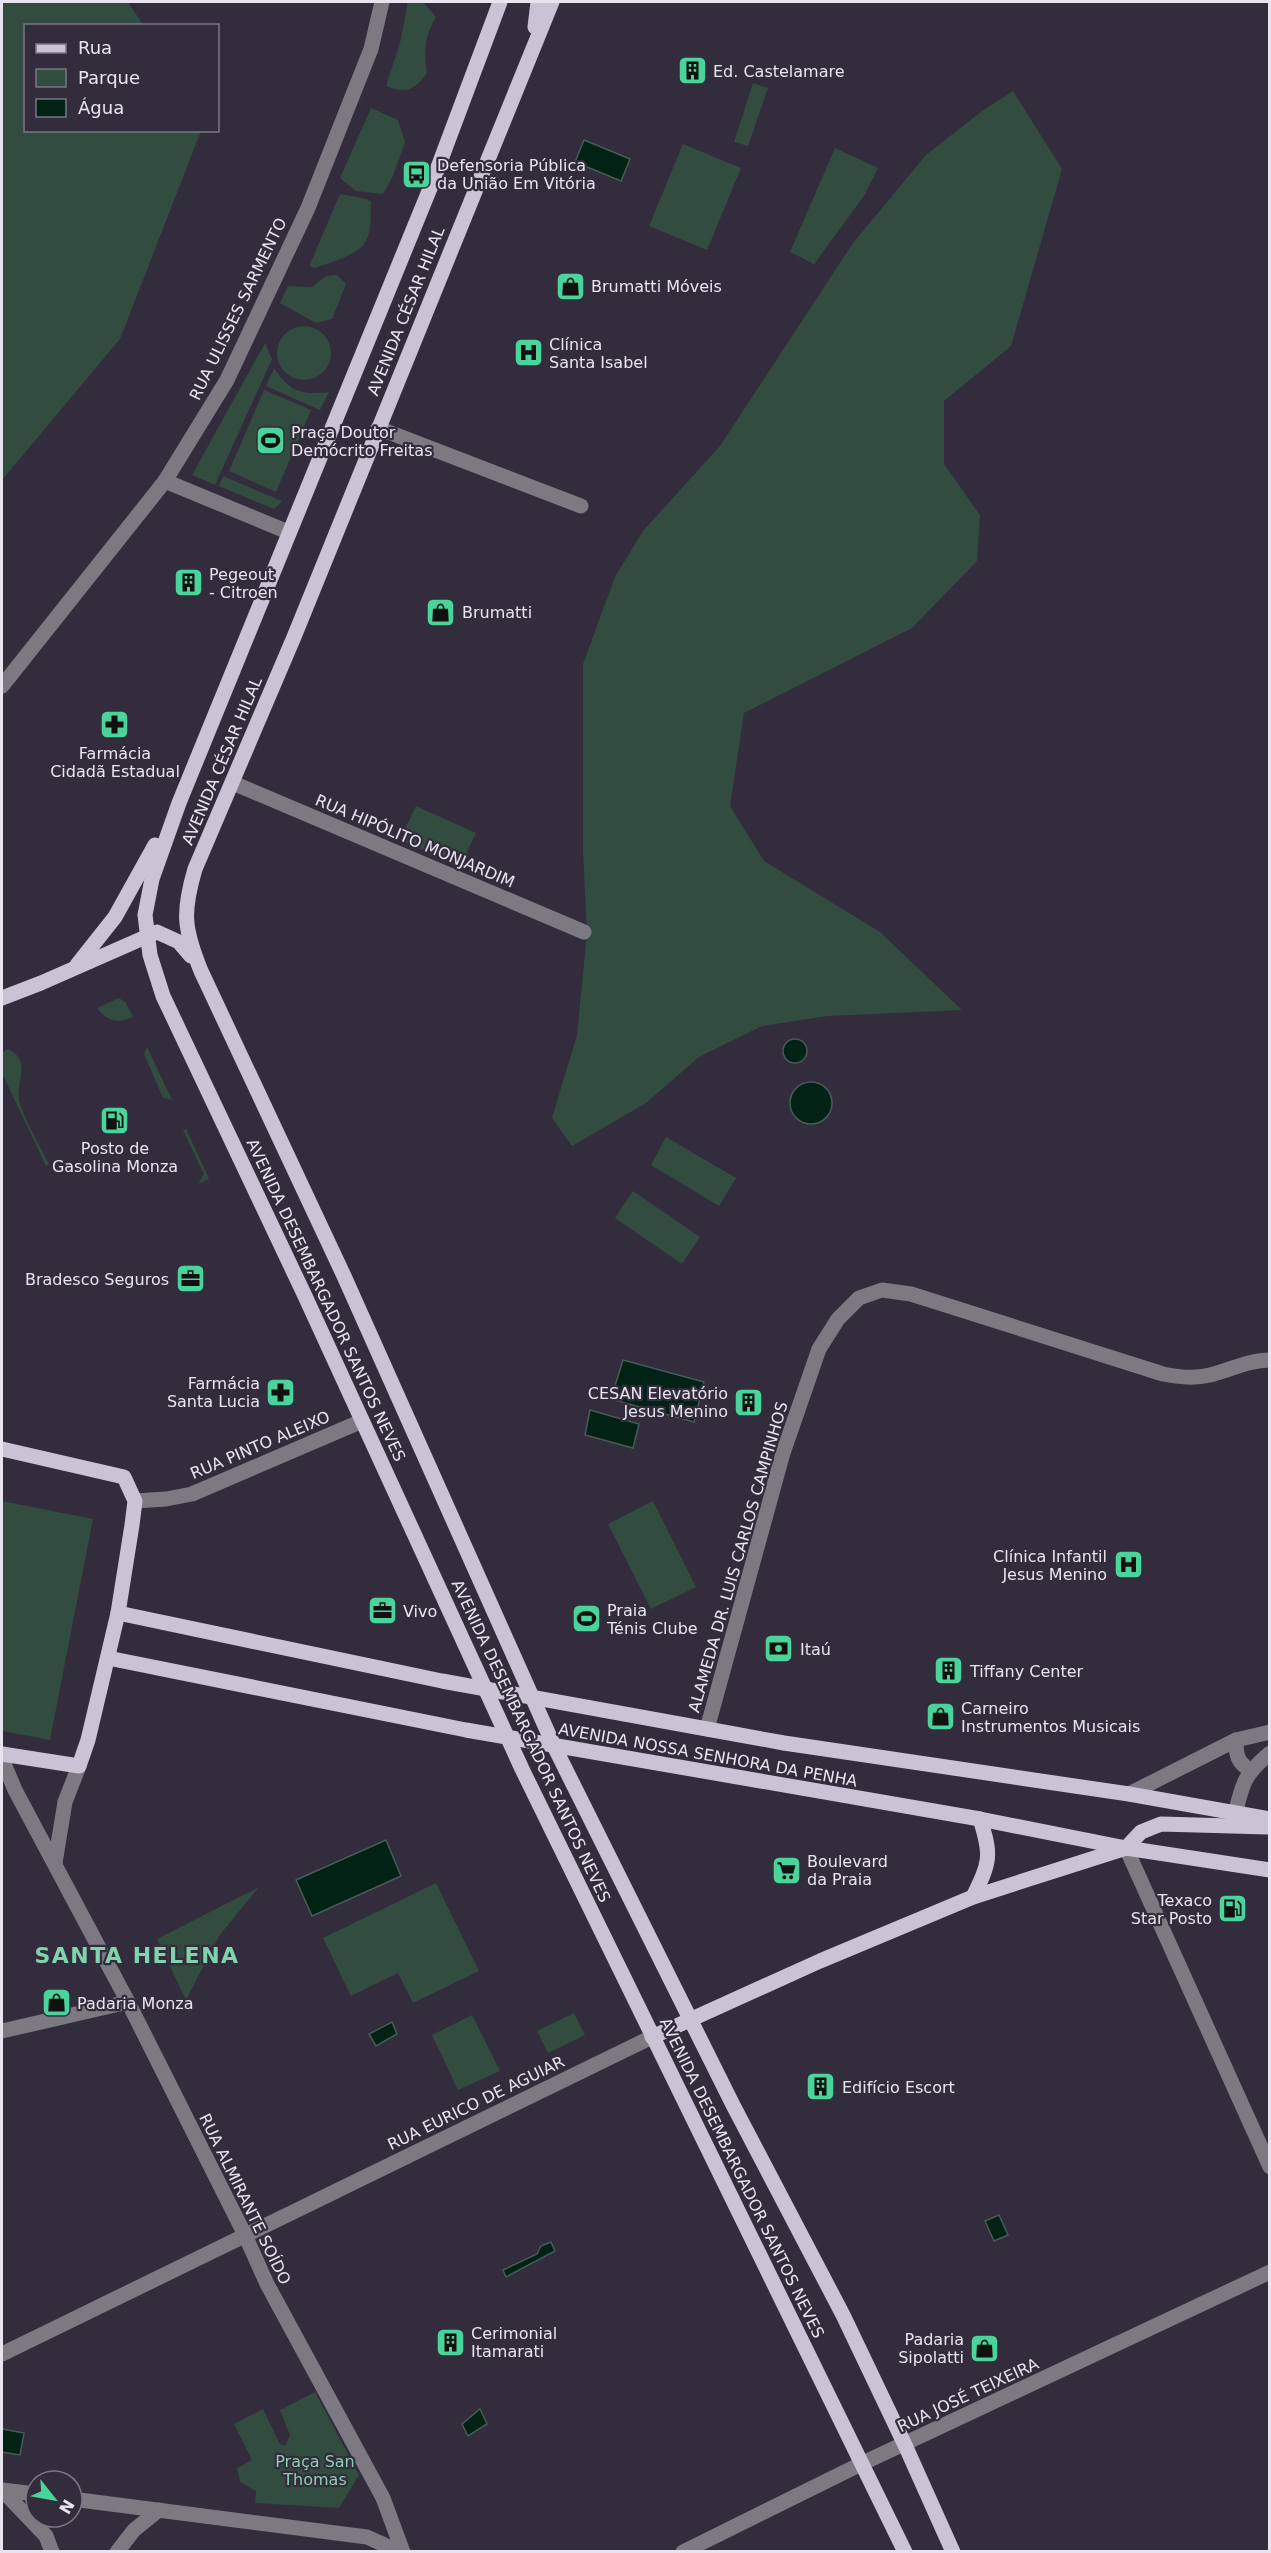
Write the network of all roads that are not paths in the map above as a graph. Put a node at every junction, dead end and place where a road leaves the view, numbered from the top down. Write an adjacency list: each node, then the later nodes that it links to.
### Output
1 (382, 2): 7 (street, RUA ULISSES SARMENTO)
2 (500, 2): 9 (main road, AVENIDA CÉSAR HILAL)
3 (538, 2): 5 (main road)
4 (552, 2): 5 (main road, AVENIDA CÉSAR HILAL)
5 (534, 42): 6 (main road, AVENIDA CÉSAR HILAL)
6 (378, 428): 8 (street); 11 (main road, AVENIDA CÉSAR HILAL)
7 (165, 481): 9 (street); 10 (street, RUA ULISSES SARMENTO)
8 (581, 506)
9 (288, 532): 12 (main road, AVENIDA CÉSAR HILAL)
10 (2, 686)
11 (232, 783): 13 (street, RUA HIPÓLITO MONJARDIM); 16 (main road, AVENIDA CÉSAR HILAL)
12 (179, 803): 14 (main road, AVENIDA CÉSAR HILAL); 15 (main road)
13 (584, 932)
14 (146, 936): 15 (main road); 16 (main road); 19 (main road, AVENIDA DESEMBARGADOR SANTOS NEVES)
15 (76, 965): 17 (main road)
16 (201, 972): 25 (main road, AVENIDA DESEMBARGADOR SANTOS NEVES)
17 (2, 998)
18 (1269, 1360): 26 (street, ALAMEDA DR. LUIS CARLOS CAMPINHOS)
19 (362, 1421): 21 (street, RUA PINTO ALEIXO); 24 (main road, AVENIDA DESEMBARGADOR SANTOS NEVES)
20 (2, 1449): 21 (main road)
21 (135, 1501): 22 (main road)
22 (118, 1613): 23 (main road); 24 (main road, AVENIDA NOSSA SENHORA DA PENHA)
23 (108, 1658): 28 (main road, AVENIDA NOSSA SENHORA DA PENHA); 34 (main road)
24 (487, 1688): 25 (main road, AVENIDA NOSSA SENHORA DA PENHA); 28 (main road, AVENIDA DESEMBARGADOR SANTOS NEVES)
25 (533, 1696): 26 (main road, AVENIDA NOSSA SENHORA DA PENHA); 30 (main road, AVENIDA DESEMBARGADOR SANTOS NEVES)
26 (707, 1729): 36 (main road, AVENIDA NOSSA SENHORA DA PENHA)
27 (1269, 1732): 29 (street)
28 (509, 1738): 30 (main road, AVENIDA NOSSA SENHORA DA PENHA); 48 (main road, AVENIDA DESEMBARGADOR SANTOS NEVES)
29 (1236, 1740): 35 (street); 36 (street)
30 (554, 1746): 38 (main road, AVENIDA NOSSA SENHORA DA PENHA); 46 (main road, AVENIDA DESEMBARGADOR SANTOS NEVES)
31 (1269, 1753): 35 (street)
32 (2, 1754): 34 (main road)
33 (2, 1759): 42 (street, RUA ALMIRANTE SOÍDO)
34 (79, 1766): 42 (street)
35 (1250, 1770): 37 (street)
36 (1129, 1794): 37 (main road, AVENIDA NOSSA SENHORA DA PENHA)
37 (1235, 1814): 39 (main road, AVENIDA NOSSA SENHORA DA PENHA)
38 (980, 1819): 41 (main road, AVENIDA NOSSA SENHORA DA PENHA); 44 (main road)
39 (1269, 1820)
40 (1269, 1827): 41 (main road)
41 (1126, 1848): 43 (main road, AVENIDA NOSSA SENHORA DA PENHA); 44 (main road, RUA EURICO DE AGUIAR); 49 (street)
42 (55, 1863): 45 (street, RUA ALMIRANTE SOÍDO)
43 (1269, 1870)
44 (973, 1897): 46 (main road, RUA EURICO DE AGUIAR)
45 (128, 2002): 47 (street); 50 (street, RUA ALMIRANTE SOÍDO)
46 (691, 2020): 48 (main road, RUA EURICO DE AGUIAR); 53 (main road, AVENIDA DESEMBARGADOR SANTOS NEVES)
47 (2, 2031)
48 (652, 2037): 50 (street, RUA EURICO DE AGUIAR); 54 (main road, AVENIDA DESEMBARGADOR SANTOS NEVES)
49 (1269, 2167)
50 (245, 2235): 52 (street, RUA EURICO DE AGUIAR); 61 (street, RUA ALMIRANTE SOÍDO)
51 (1269, 2272): 53 (street, RUA JOSÉ TEIXEIRA)
52 (2, 2354)
53 (905, 2445): 54 (street, RUA JOSÉ TEIXEIRA); 64 (main road, AVENIDA DESEMBARGADOR SANTOS NEVES)
54 (863, 2463): 62 (street, RUA JOSÉ TEIXEIRA); 63 (main road, AVENIDA DESEMBARGADOR SANTOS NEVES)
55 (2, 2490): 56 (street); 59 (street)
56 (24, 2493)
57 (84, 2501): 58 (street)
58 (159, 2510): 60 (street); 61 (street)
59 (52, 2552)
60 (117, 2552)
61 (401, 2552)
62 (682, 2552)
63 (905, 2552)
64 (953, 2552)

